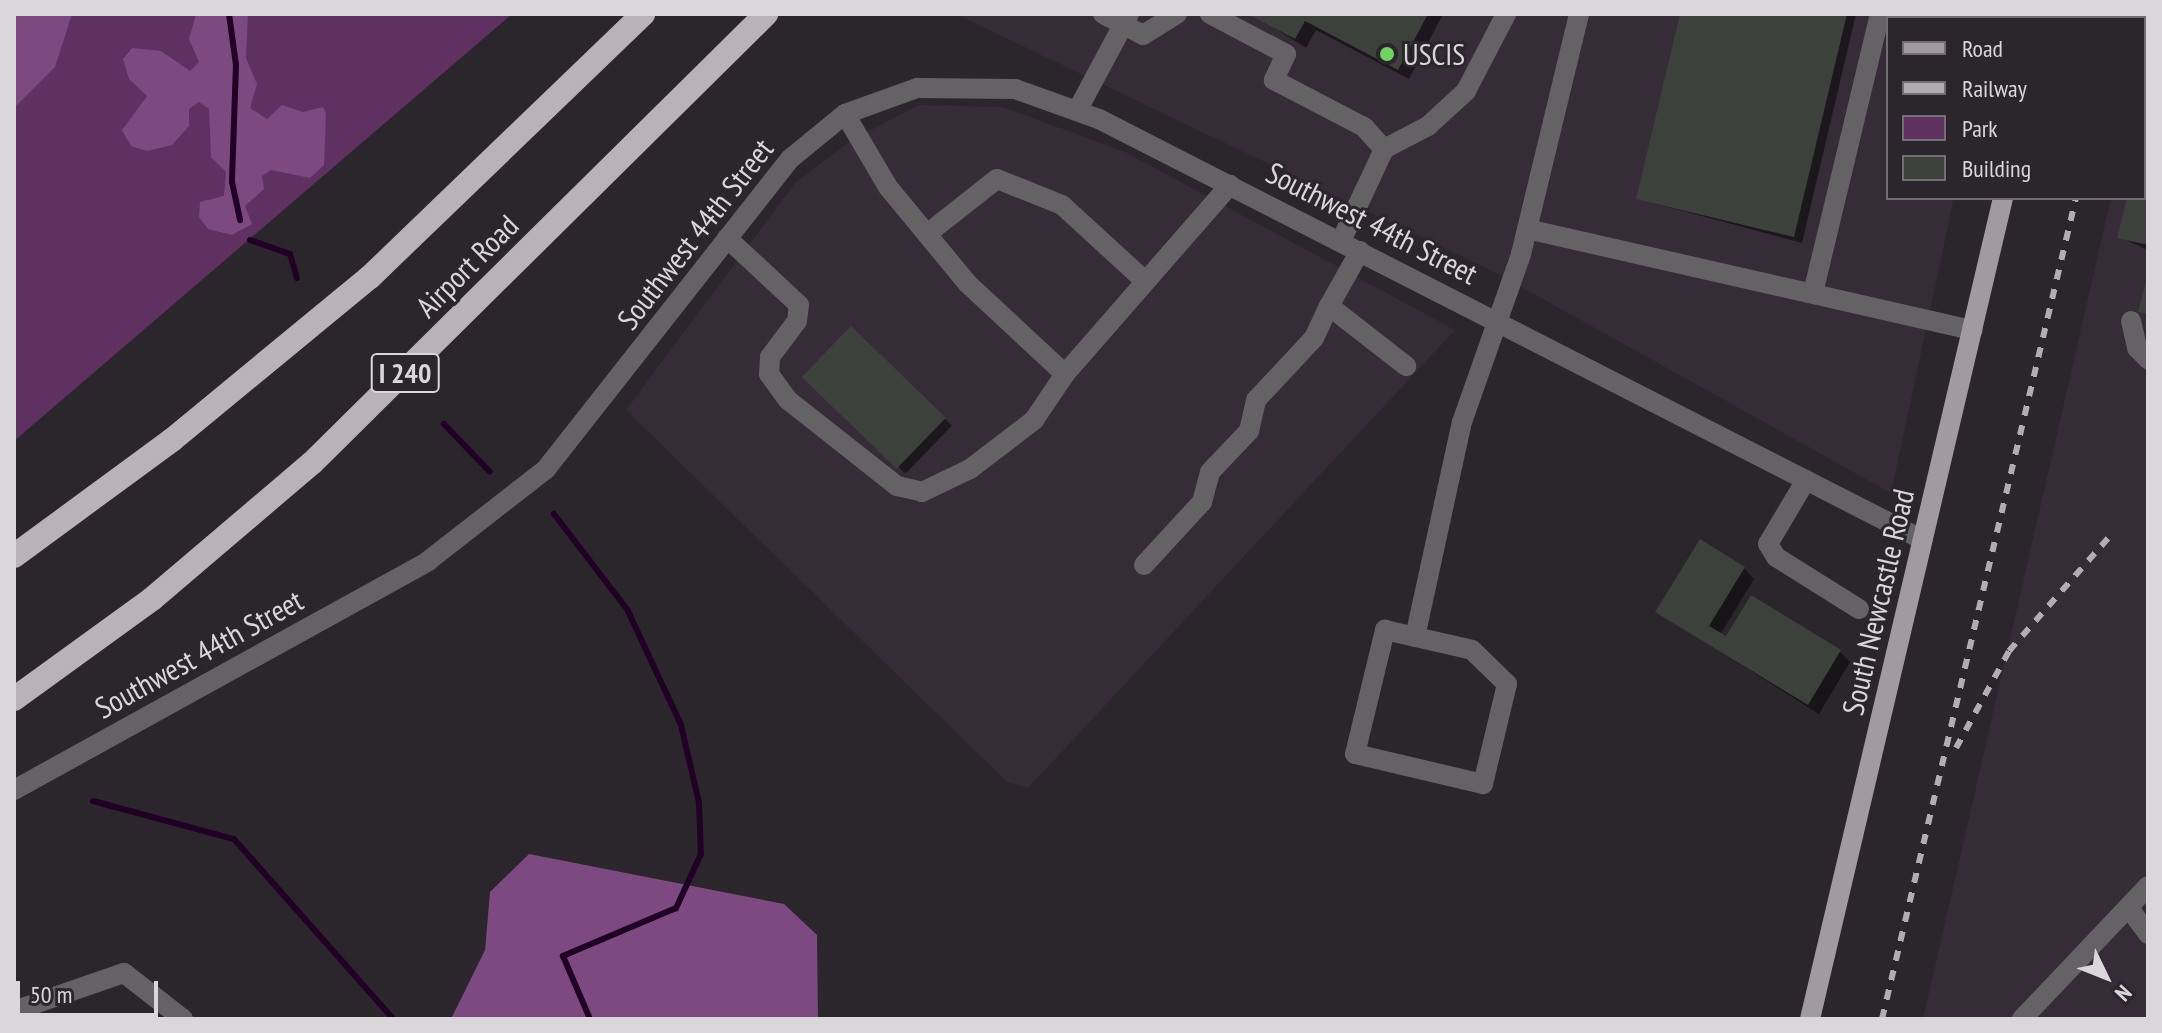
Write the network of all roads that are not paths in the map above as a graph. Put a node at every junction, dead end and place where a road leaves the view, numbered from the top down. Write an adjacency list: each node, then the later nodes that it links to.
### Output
1 (643, 14): 31 (highway, Airport Road)
2 (766, 14): 35 (highway, Airport Road / I 240)
3 (1103, 14): 9 (street)
4 (1177, 14): 9 (street)
5 (1210, 14): 12 (street)
6 (1506, 14): 12 (street)
7 (1579, 14): 15 (street)
8 (1880, 14): 21 (street)
9 (1126, 19): 10 (street)
10 (1077, 111): 11 (street, Southwest 44th Street); 13 (street, Southwest 44th Street)
11 (845, 114): 16 (street); 17 (street, Southwest 44th Street)
12 (1384, 149): 18 (street)
13 (1230, 185): 18 (street, Southwest 44th Street); 20 (street)
14 (2003, 200): 25 (main road, South Newcastle Road)
15 (1527, 229): 21 (street); 24 (street)
16 (927, 234): 20 (street); 28 (street)
17 (727, 238): 28 (street); 36 (street, Southwest 44th Street)
18 (1341, 241): 19 (street, Southwest 44th Street)
19 (1360, 251): 22 (street); 24 (street, Southwest 44th Street)
20 (1145, 281): 28 (street)
21 (1813, 293): 25 (street)
22 (1329, 306): 27 (street); 32 (street)
23 (2131, 321): 26 (street)
24 (1499, 322): 29 (street, Southwest 44th Street); 34 (street)
25 (1973, 330): 30 (main road, South Newcastle Road)
26 (2148, 359)
27 (1406, 366)
28 (1065, 374)
29 (1806, 480): 30 (street, Southwest 44th Street); 33 (street)
30 (1923, 540): 42 (main road, South Newcastle Road)
31 (14, 556)
32 (1144, 565)
33 (1859, 609)
34 (1415, 637): 34 (street)
35 (14, 699)
36 (14, 790)
37 (2148, 886): 38 (street)
38 (2128, 907): 39 (street); 43 (street)
39 (2148, 934)
40 (14, 1011): 41 (street)
41 (183, 1019)
42 (1810, 1019)
43 (2022, 1019)

